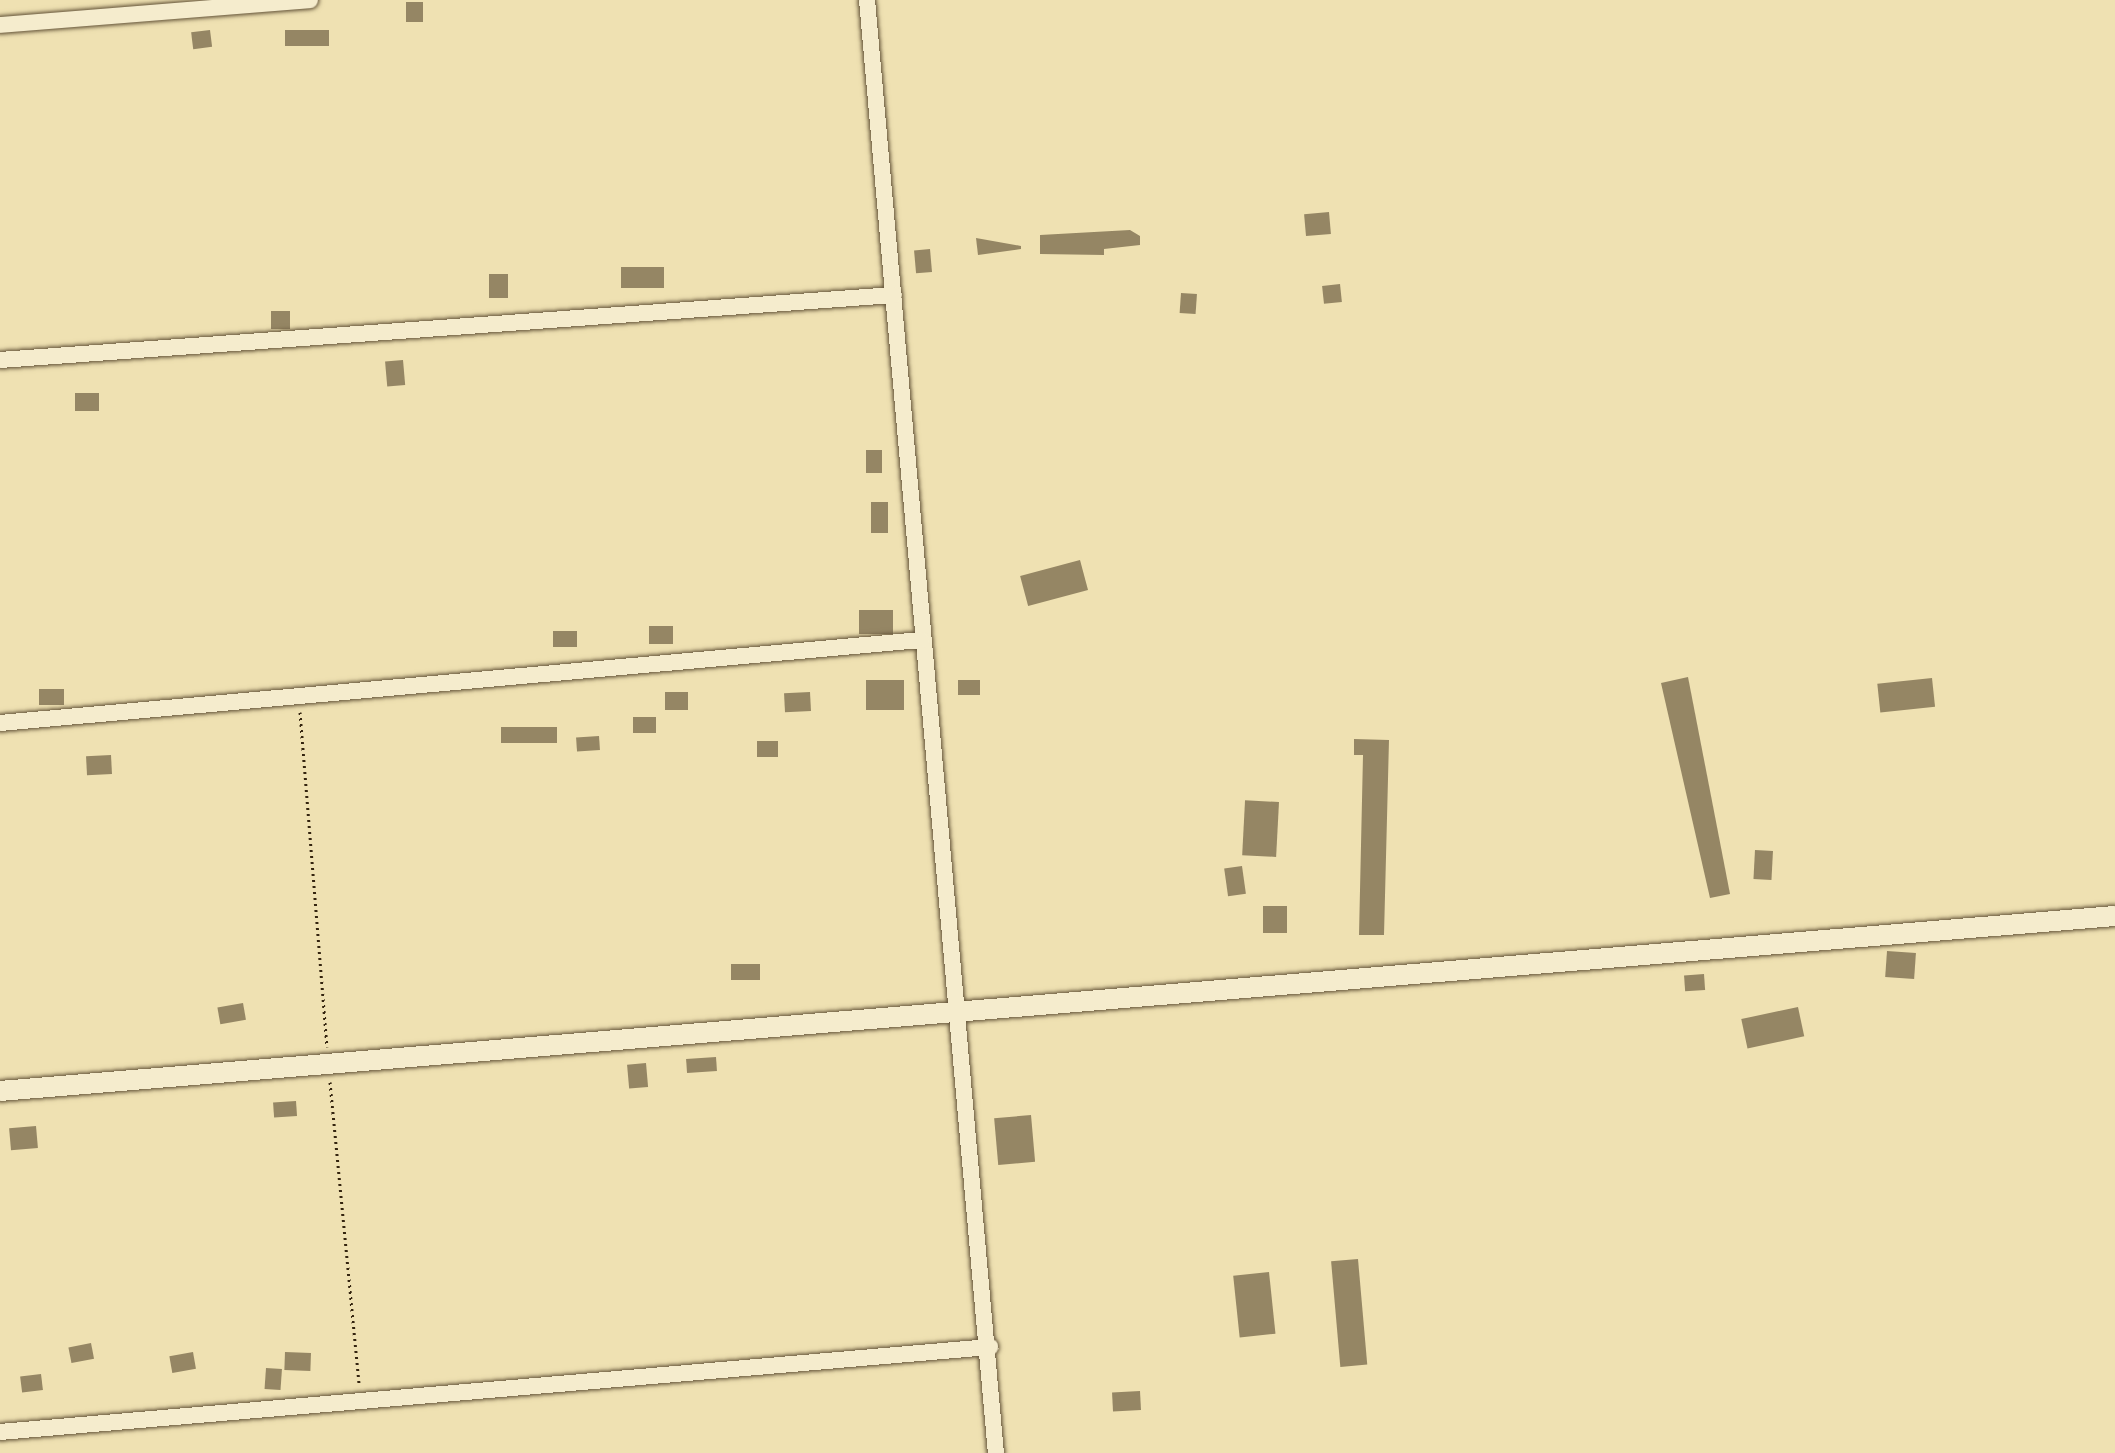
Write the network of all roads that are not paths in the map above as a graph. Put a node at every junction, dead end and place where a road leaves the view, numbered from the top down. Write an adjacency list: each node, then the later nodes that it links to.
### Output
1 (310, 0): 3 (street)
2 (867, 0): 4 (street)
3 (0, 25)
4 (894, 295): 5 (street); 6 (street)
5 (0, 360)
6 (921, 640): 7 (street); 9 (street)
7 (0, 723)
8 (2115, 916): 9 (street)
9 (961, 1010): 10 (street); 11 (street)
10 (0, 1091)
11 (990, 1347): 12 (street); 13 (street)
12 (0, 1432)
13 (996, 1453)

